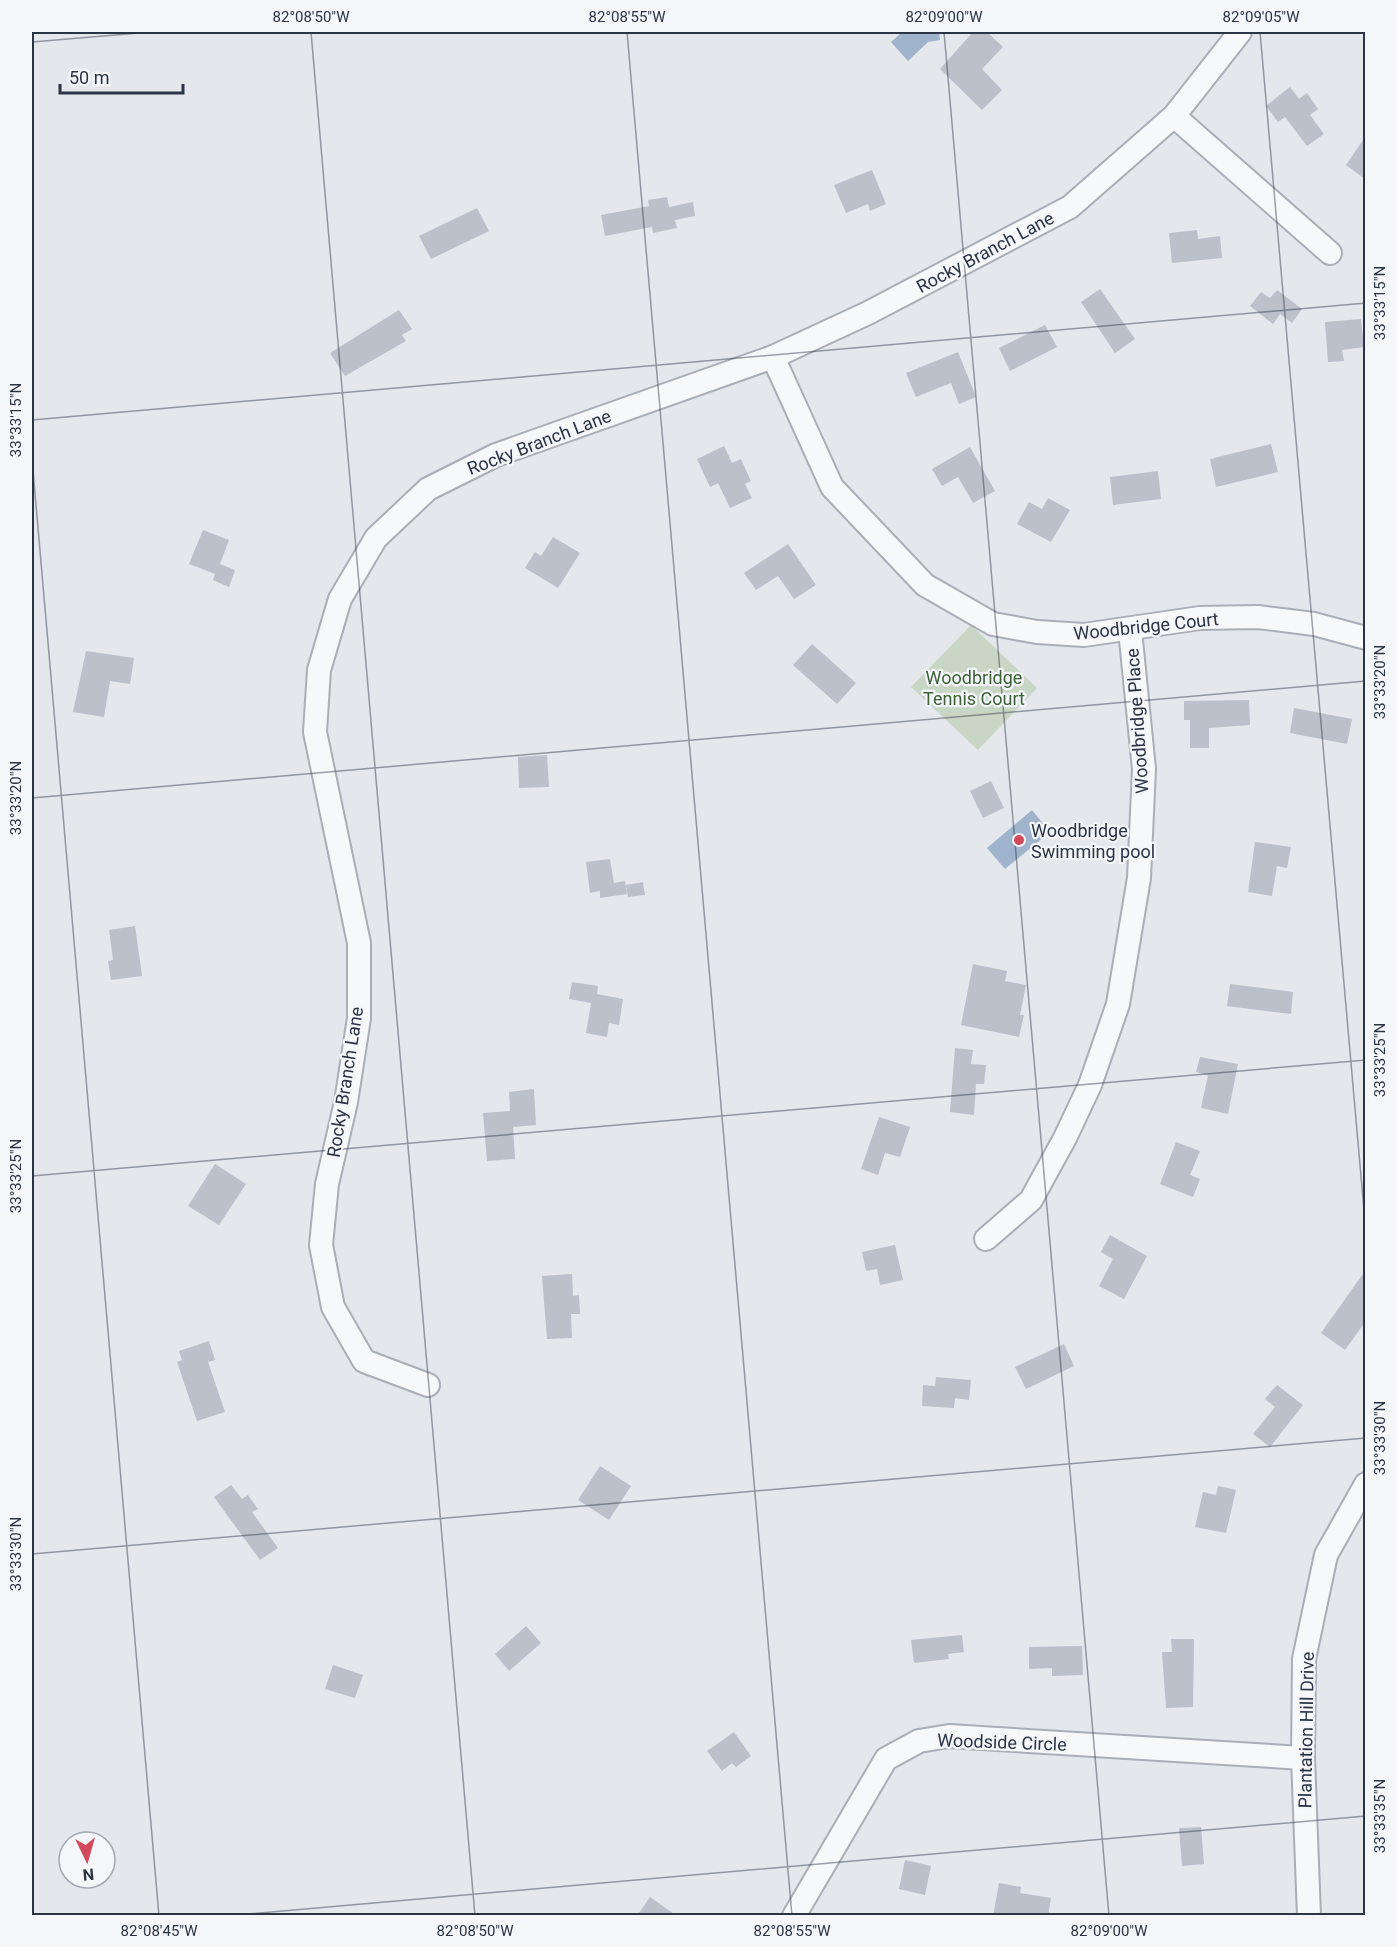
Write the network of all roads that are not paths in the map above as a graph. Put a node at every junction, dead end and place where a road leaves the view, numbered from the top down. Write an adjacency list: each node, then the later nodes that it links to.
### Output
1 (1240, 32): 2 (street, Rocky Branch Lane)
2 (1174, 116): 3 (street); 4 (street, Rocky Branch Lane)
3 (1330, 254)
4 (773, 357): 5 (street, Woodbridge Court); 8 (street, Rocky Branch Lane)
5 (1130, 630): 6 (street, Woodbridge Court); 7 (street, Woodbridge Place)
6 (1365, 638)
7 (986, 1239)
8 (428, 1385)
9 (1365, 1484): 10 (street, Plantation Hill Drive)
10 (1303, 1758): 11 (street, Woodside Circle); 12 (street, Plantation Hill Drive)
11 (794, 1916)
12 (1309, 1916)

